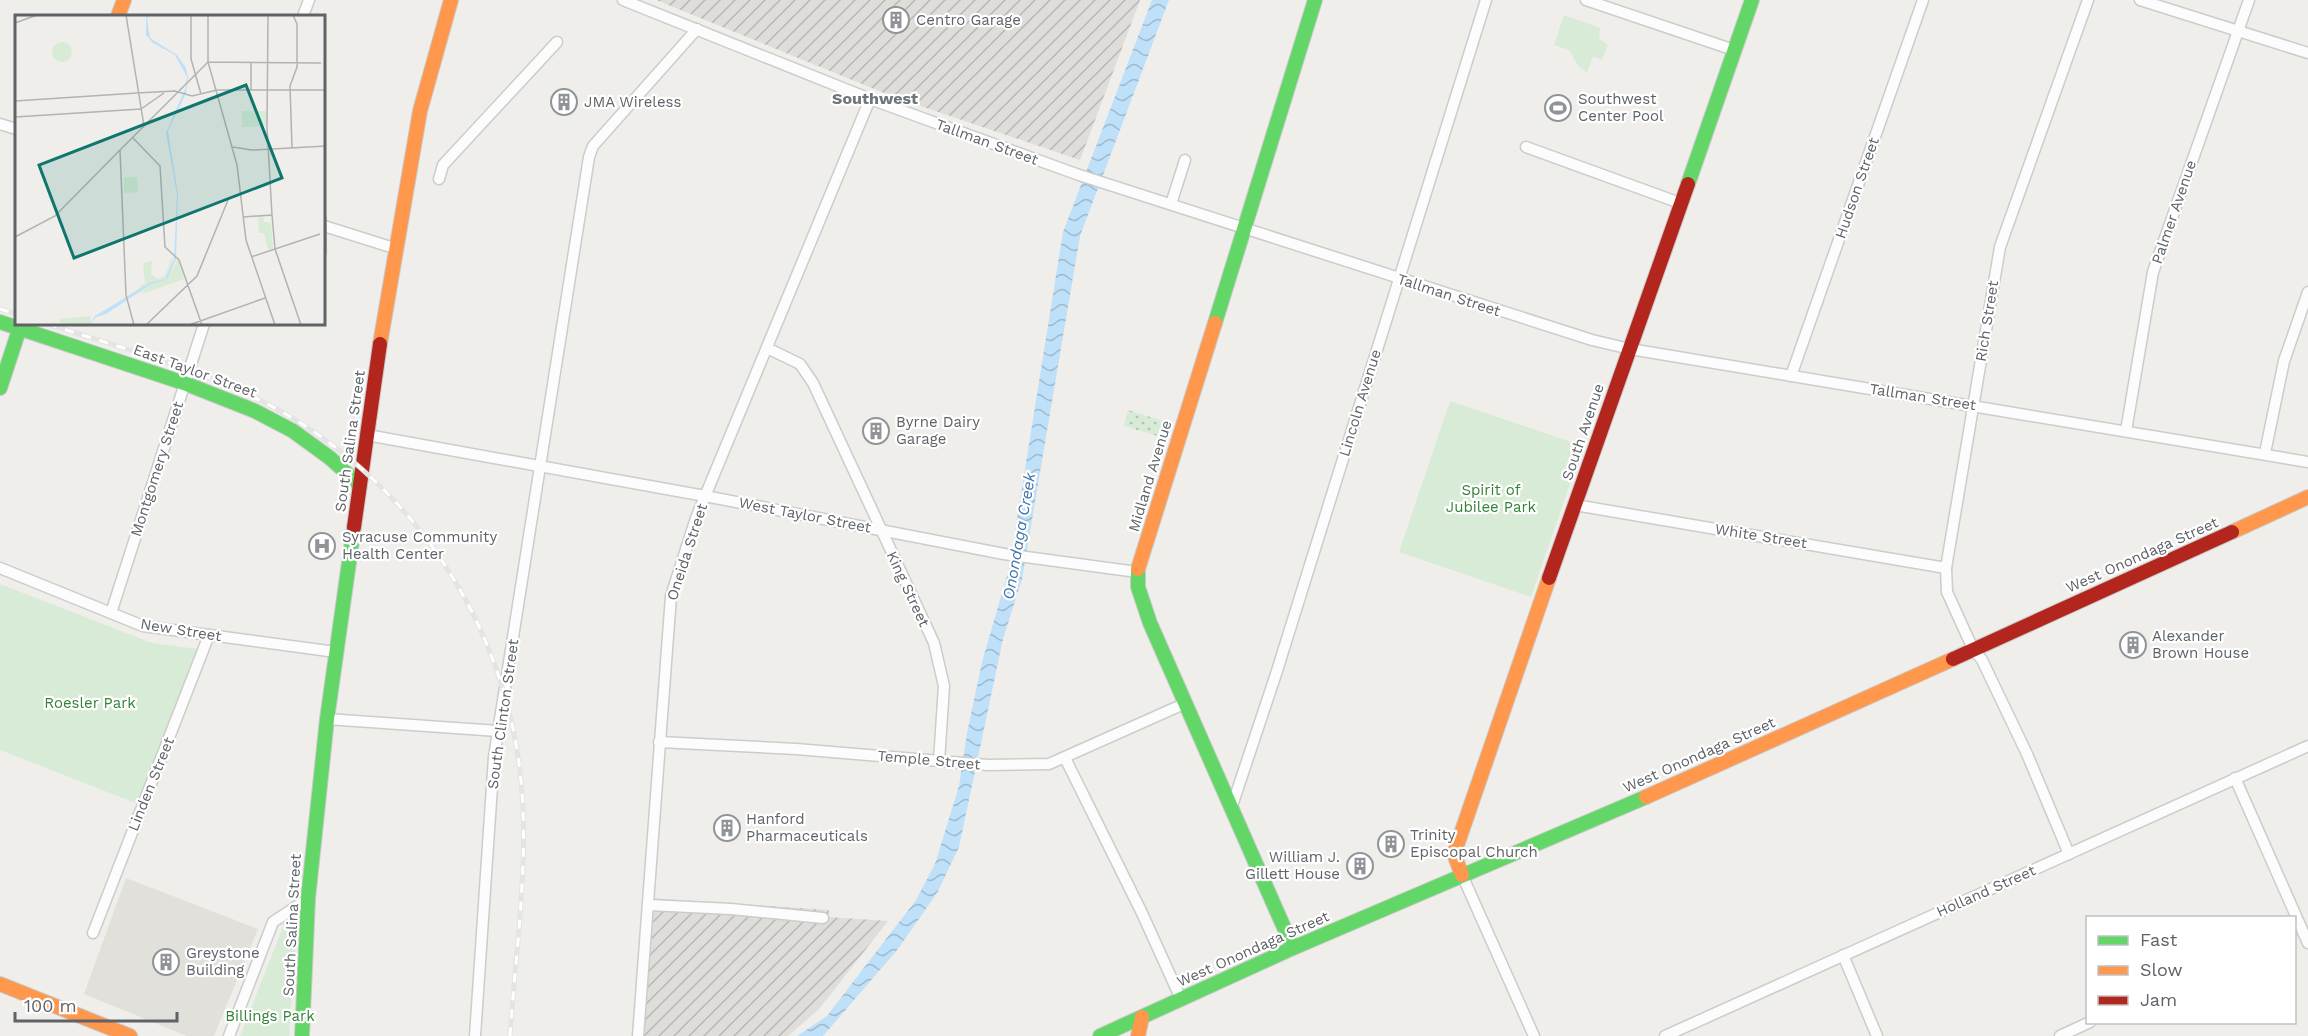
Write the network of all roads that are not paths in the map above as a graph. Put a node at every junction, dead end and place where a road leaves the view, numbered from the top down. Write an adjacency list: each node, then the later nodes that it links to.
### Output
1 (124, 0): 13 (main road)
2 (309, 0): 14 (street)
3 (452, 0): 30 (main road, South Salina Street)
4 (623, 0): 15 (street, Tallman Street)
5 (1315, 0): 29 (main road, Midland Avenue)
6 (1486, 0): 31 (street, Lincoln Avenue)
7 (1586, 0): 18 (street)
8 (1752, 0): 18 (main road, South Avenue)
9 (1923, 0): 39 (street, Hudson Street)
10 (2088, 0): 42 (street, Rich Street)
11 (2140, 0): 16 (street)
12 (2249, 0): 16 (street, Palmer Avenue)
13 (118, 15)
14 (303, 15)
15 (697, 29): 20 (street, Tallman Street); 47 (street, South Clinton Street)
16 (2238, 31): 19 (street); 43 (street, Palmer Avenue)
17 (557, 42): 25 (street)
18 (1734, 50): 27 (main road, South Avenue)
19 (2308, 53)
20 (870, 99): 26 (street, Tallman Street); 37 (street, Oneida Street)
21 (0, 124): 22 (street)
22 (15, 129)
23 (1526, 147): 27 (street)
24 (1185, 160): 26 (street)
25 (439, 179)
26 (1171, 204): 29 (street, Tallman Street)
27 (1680, 204): 38 (main road, South Avenue)
28 (326, 227): 30 (street)
29 (1245, 228): 31 (street, Tallman Street); 55 (main road, Midland Avenue)
30 (394, 248): 44 (main road, South Salina Street)
31 (1399, 279): 38 (street, Tallman Street); 68 (street, Lincoln Avenue)
32 (2308, 292): 45 (street)
33 (0, 322): 34 (main road, East Taylor Street)
34 (15, 325)
35 (20, 326): 40 (main road, East Taylor Street); 41 (main road)
36 (203, 326): 40 (street, Montgomery Street)
37 (767, 348): 49 (street, Oneida Street); 52 (street, King Street)
38 (1630, 349): 39 (street, Tallman Street); 51 (main road, South Avenue)
39 (1791, 376): 42 (street, Tallman Street)
40 (184, 383): 48 (main road, East Taylor Street); 56 (street, Montgomery Street)
41 (0, 388)
42 (1973, 405): 43 (street, Tallman Street); 54 (street, Rich Street)
43 (2126, 431): 45 (street, Tallman Street)
44 (367, 435): 47 (street, West Taylor Street); 48 (main road, South Salina Street)
45 (2265, 453): 46 (street, Tallman Street)
46 (2308, 462)
47 (541, 466): 49 (street, West Taylor Street); 62 (street, South Clinton Street)
48 (360, 485): 59 (main road, South Salina Street)
49 (705, 496): 52 (street, West Taylor Street); 63 (street, Oneida Street)
50 (2308, 496): 58 (main road, West Onondaga Street)
51 (1575, 505): 54 (street, White Street); 70 (main road, South Avenue)
52 (881, 530): 55 (street, West Taylor Street); 66 (street, King Street)
53 (0, 568): 56 (street, New Street)
54 (1946, 568): 58 (street, Rich Street)
55 (1137, 572): 60 (main road, Midland Avenue)
56 (111, 613): 57 (street, New Street)
57 (209, 635): 59 (street, New Street); 75 (street, Linden Street)
58 (1973, 649): 69 (street, Rich Street); 70 (main road, West Onondaga Street)
59 (336, 652): 61 (main road, South Salina Street)
60 (1186, 703): 65 (street, Temple Street); 68 (main road, Midland Avenue)
61 (327, 719): 62 (street); 71 (main road, South Salina Street)
62 (498, 731): 86 (street, South Clinton Street)
63 (659, 742): 66 (street, Temple Street); 72 (street, Oneida Street)
64 (2308, 746): 67 (street, Holland Street)
65 (1065, 758): 66 (street, Temple Street); 80 (street)
66 (939, 761)
67 (2235, 778): 69 (street, Holland Street); 74 (street)
68 (1232, 806): 77 (main road, Midland Avenue)
69 (2069, 854): 78 (street, Holland Street)
70 (1462, 874): 77 (main road, West Onondaga Street); 90 (street)
71 (308, 899): 84 (street); 85 (main road, South Salina Street)
72 (649, 904): 73 (street); 87 (street, Oneida Street)
73 (823, 918)
74 (2301, 927): 76 (street)
75 (93, 933)
76 (2308, 943)
77 (1293, 948): 80 (main road, West Onondaga Street)
78 (1843, 955): 91 (street, Holland Street); 92 (street)
79 (0, 984): 83 (main road)
80 (1181, 999): 81 (main road, West Onondaga Street)
81 (1142, 1017): 88 (main road, West Onondaga Street); 89 (main road)
82 (2088, 1024): 93 (street)
83 (129, 1036)
84 (229, 1036)
85 (302, 1036)
86 (475, 1036)
87 (638, 1036)
88 (1100, 1036)
89 (1138, 1036)
90 (1534, 1036)
91 (1665, 1036)
92 (1877, 1036)
93 (2060, 1036)

